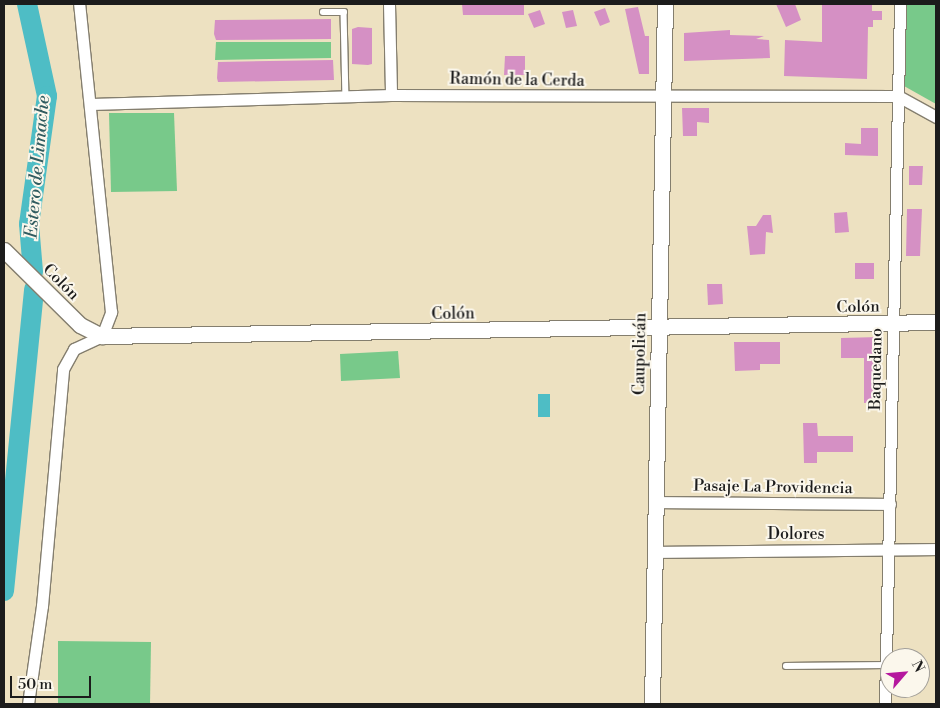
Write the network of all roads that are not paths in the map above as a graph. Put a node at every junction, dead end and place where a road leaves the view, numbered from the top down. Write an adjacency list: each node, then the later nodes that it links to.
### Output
1 (79, 4): 10 (street)
2 (389, 4): 6 (street)
3 (665, 4): 9 (street, Caupolicán)
4 (900, 4): 7 (street, Baquedano)
5 (322, 12): 8 (lane)
6 (391, 95): 8 (street, Ramón de la Cerda); 9 (street, Ramón de la Cerda)
7 (898, 96): 9 (street, Ramón de la Cerda); 11 (street, Ramón de la Cerda); 14 (street, Baquedano)
8 (346, 97): 10 (street, Ramón de la Cerda)
9 (663, 98): 15 (street, Caupolicán)
10 (91, 104): 16 (street)
11 (936, 117)
12 (4, 250): 16 (street, Colón)
13 (936, 322): 14 (street, Colón)
14 (893, 323): 15 (street, Colón); 18 (street, Baquedano)
15 (658, 329): 16 (street, Colón); 17 (street, Caupolicán)
16 (102, 336): 25 (street)
17 (655, 502): 18 (street, Pasaje La Providencia); 21 (street, Caupolicán)
18 (890, 504): 19 (street, Baquedano)
19 (888, 550): 20 (street, Dolores); 21 (street, Dolores); 22 (street, Baquedano)
20 (936, 550)
21 (655, 552): 26 (street, Caupolicán)
22 (885, 648)
23 (880, 665): 24 (lane)
24 (786, 666)
25 (28, 704)
26 (652, 704)

